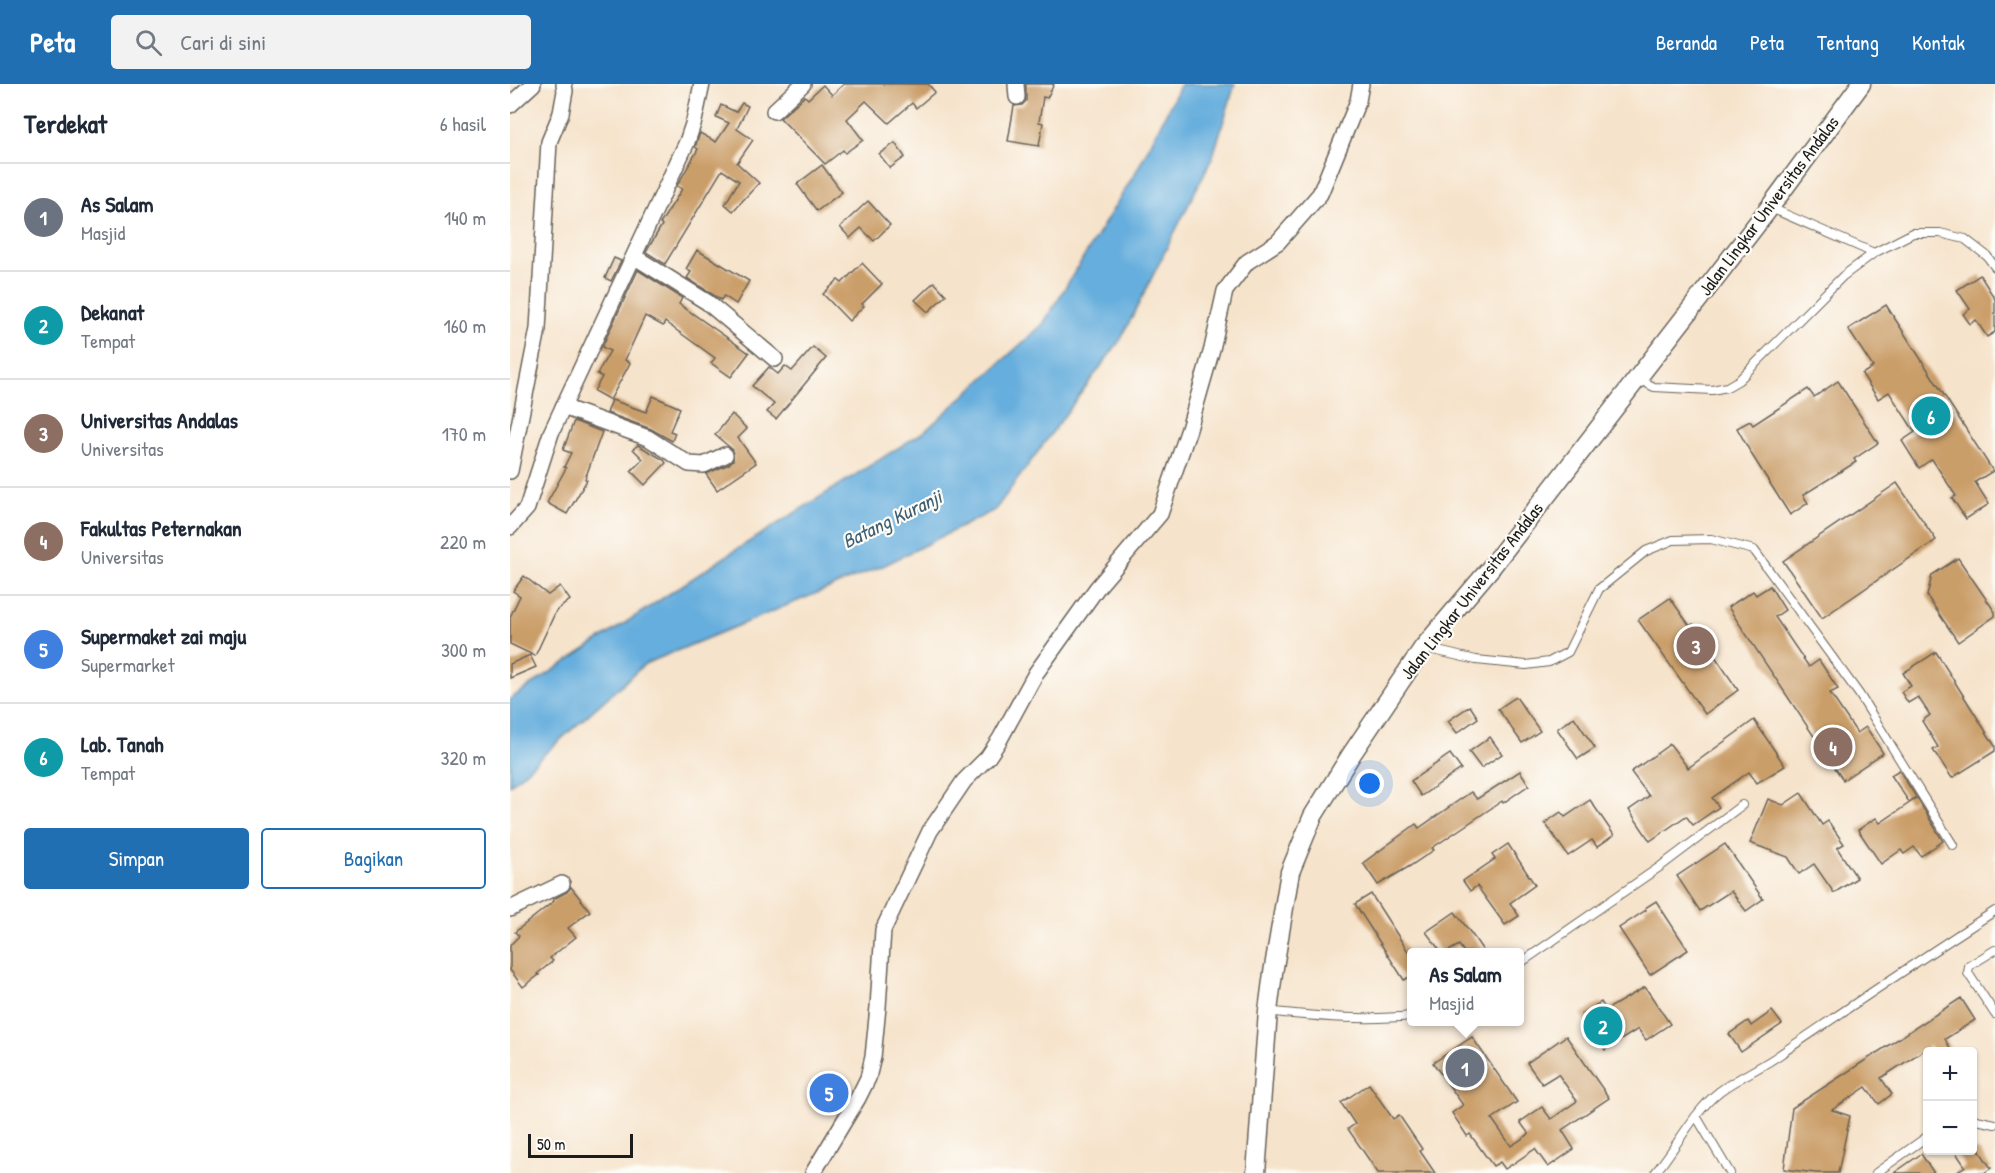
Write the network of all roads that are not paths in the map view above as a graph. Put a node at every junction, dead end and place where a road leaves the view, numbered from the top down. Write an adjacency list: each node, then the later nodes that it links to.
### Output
1 (533, 84): 7 (street)
2 (564, 84): 17 (street)
3 (702, 84): 11 (street)
4 (803, 84): 8 (street)
5 (1361, 84): 34 (street)
6 (1861, 84): 9 (street, Jalan Lingkar Universitas Andalas)
7 (510, 105)
8 (774, 111)
9 (1770, 207): 10 (lane); 14 (street, Jalan Lingkar Universitas Andalas)
10 (1874, 253): 12 (lane); 14 (lane)
11 (635, 257): 13 (street); 15 (street)
12 (1995, 267)
13 (775, 359)
14 (1637, 378): 19 (street, Jalan Lingkar Universitas Andalas)
15 (563, 407): 16 (street); 18 (street)
16 (725, 454)
17 (510, 471)
18 (510, 527)
19 (1423, 648): 21 (lane); 27 (street, Jalan Lingkar Universitas Andalas)
20 (1742, 805): 26 (lane)
21 (1953, 845)
22 (562, 884): 23 (street)
23 (510, 909)
24 (1995, 910): 30 (lane)
25 (1995, 950): 28 (lane)
26 (1524, 961)
27 (1268, 1011): 29 (lane); 35 (street, Jalan Lingkar Universitas Andalas)
28 (1995, 1014)
29 (1407, 1016)
30 (1696, 1116): 36 (lane); 37 (lane)
31 (1977, 1120): 32 (lane)
32 (1995, 1124)
33 (1923, 1140): 38 (lane)
34 (813, 1173)
35 (1256, 1173)
36 (1654, 1173)
37 (1730, 1173)
38 (1876, 1173)

